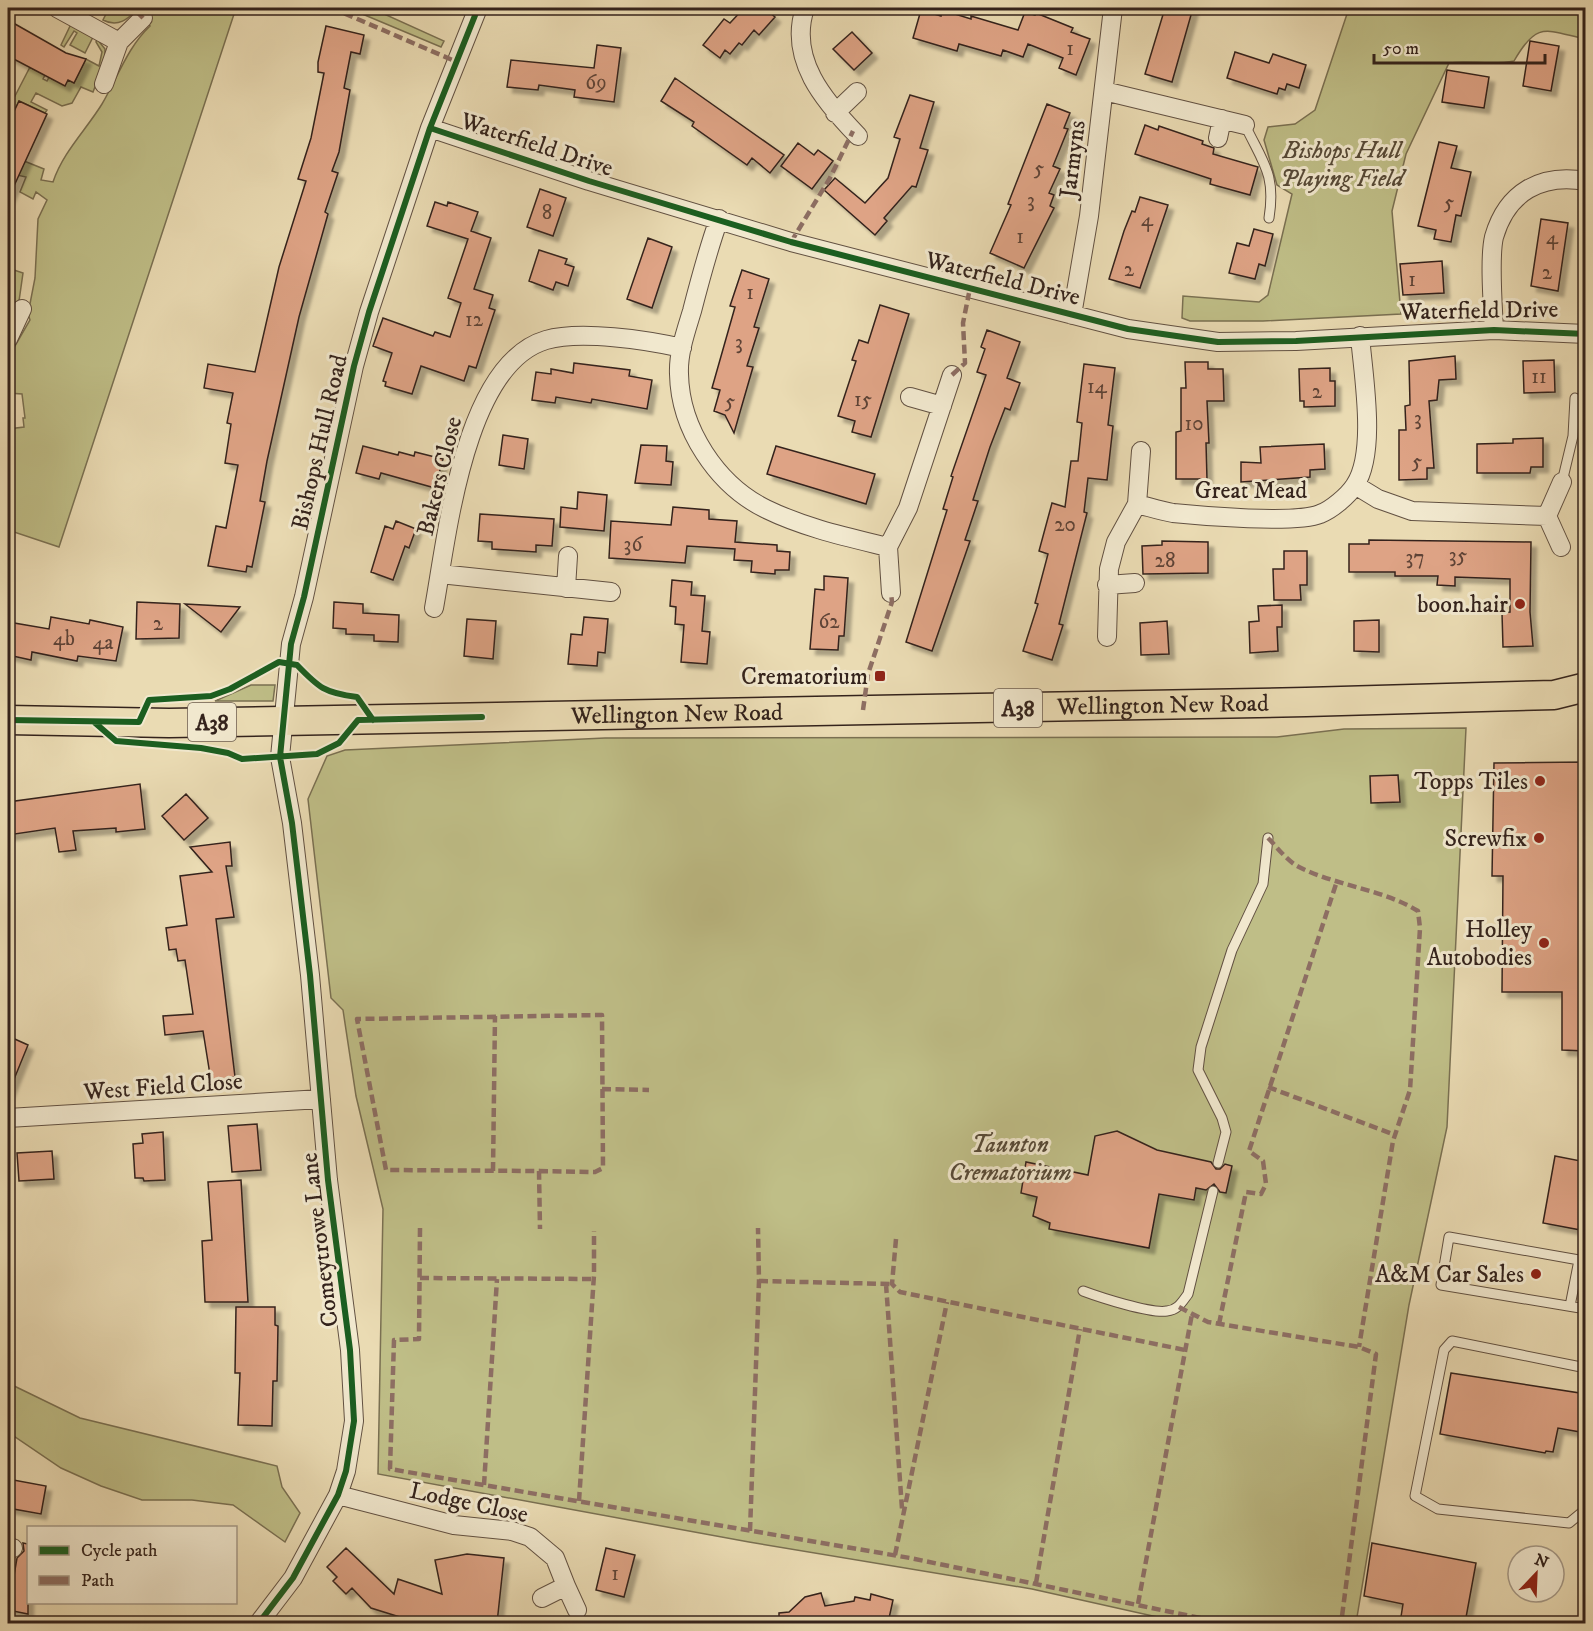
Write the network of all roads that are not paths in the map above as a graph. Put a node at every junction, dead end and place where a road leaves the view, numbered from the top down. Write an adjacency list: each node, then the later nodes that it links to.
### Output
1 (57, 8): 6 (street)
2 (478, 8): 13 (street, Bishops Hull Road)
3 (805, 8): 10 (street)
4 (1113, 8): 8 (street, Jarmyns)
5 (143, 18): 6 (street)
6 (119, 42): 7 (street)
7 (104, 84)
8 (1104, 91): 11 (street); 20 (street, Jarmyns)
9 (857, 92): 10 (street)
10 (835, 113): 14 (street)
11 (1222, 119): 12 (street); 15 (street)
12 (1245, 125): 17 (lane)
13 (430, 128): 18 (street, Waterfield Drive); 50 (street, Bishops Hull Road)
14 (858, 136)
15 (1218, 138)
16 (1586, 182): 21 (street)
17 (1269, 218)
18 (719, 219): 20 (street, Waterfield Drive); 25 (street)
19 (22, 309): 24 (street)
20 (1072, 315): 23 (street, Waterfield Drive)
21 (1494, 330): 22 (street, Waterfield Drive); 23 (street, Waterfield Drive)
22 (1586, 334)
23 (1360, 336): 32 (street)
24 (8, 339)
25 (682, 348): 35 (street); 38 (street, Bakers Close)
26 (952, 375): 29 (street)
27 (910, 397): 29 (street)
28 (1575, 398): 31 (lane)
29 (942, 406): 35 (street)
30 (1141, 451): 33 (street)
31 (1562, 482): 34 (street)
32 (1355, 485): 33 (street, Great Mead); 34 (street)
33 (1137, 504): 40 (street)
34 (1547, 516): 36 (street)
35 (888, 547): 43 (street)
36 (1561, 547)
37 (568, 556): 41 (street)
38 (440, 574): 41 (street, Bakers Close); 44 (street, Bakers Close)
39 (1135, 583): 40 (street)
40 (1107, 585): 45 (street)
41 (566, 588): 42 (street, Bakers Close)
42 (611, 592)
43 (891, 593)
44 (434, 608)
45 (1107, 637)
46 (1586, 687): 47 (main road, Wellington New Road / A38)
47 (1554, 694): 48 (main road, Wellington New Road / A38); 50 (main road, Wellington New Road / A38)
48 (1586, 700)
49 (8, 720): 50 (main road, A38)
50 (285, 721): 52 (street, Comeytrowe Lane)
51 (1268, 838): 54 (lane)
52 (321, 1099): 53 (street, West Field Close); 60 (street, Comeytrowe Lane)
53 (8, 1118)
54 (1218, 1163)
55 (1213, 1191): 56 (lane)
56 (1083, 1291)
57 (1570, 1306): 57 (lane); 58 (lane)
58 (1586, 1309)
59 (1586, 1368): 61 (lane)
60 (338, 1495): 62 (street, Lodge Close); 65 (street, Comeytrowe Lane)
61 (1586, 1509)
62 (566, 1586): 63 (street); 64 (street, Lodge Close)
63 (542, 1598)
64 (577, 1610)
65 (258, 1623)

